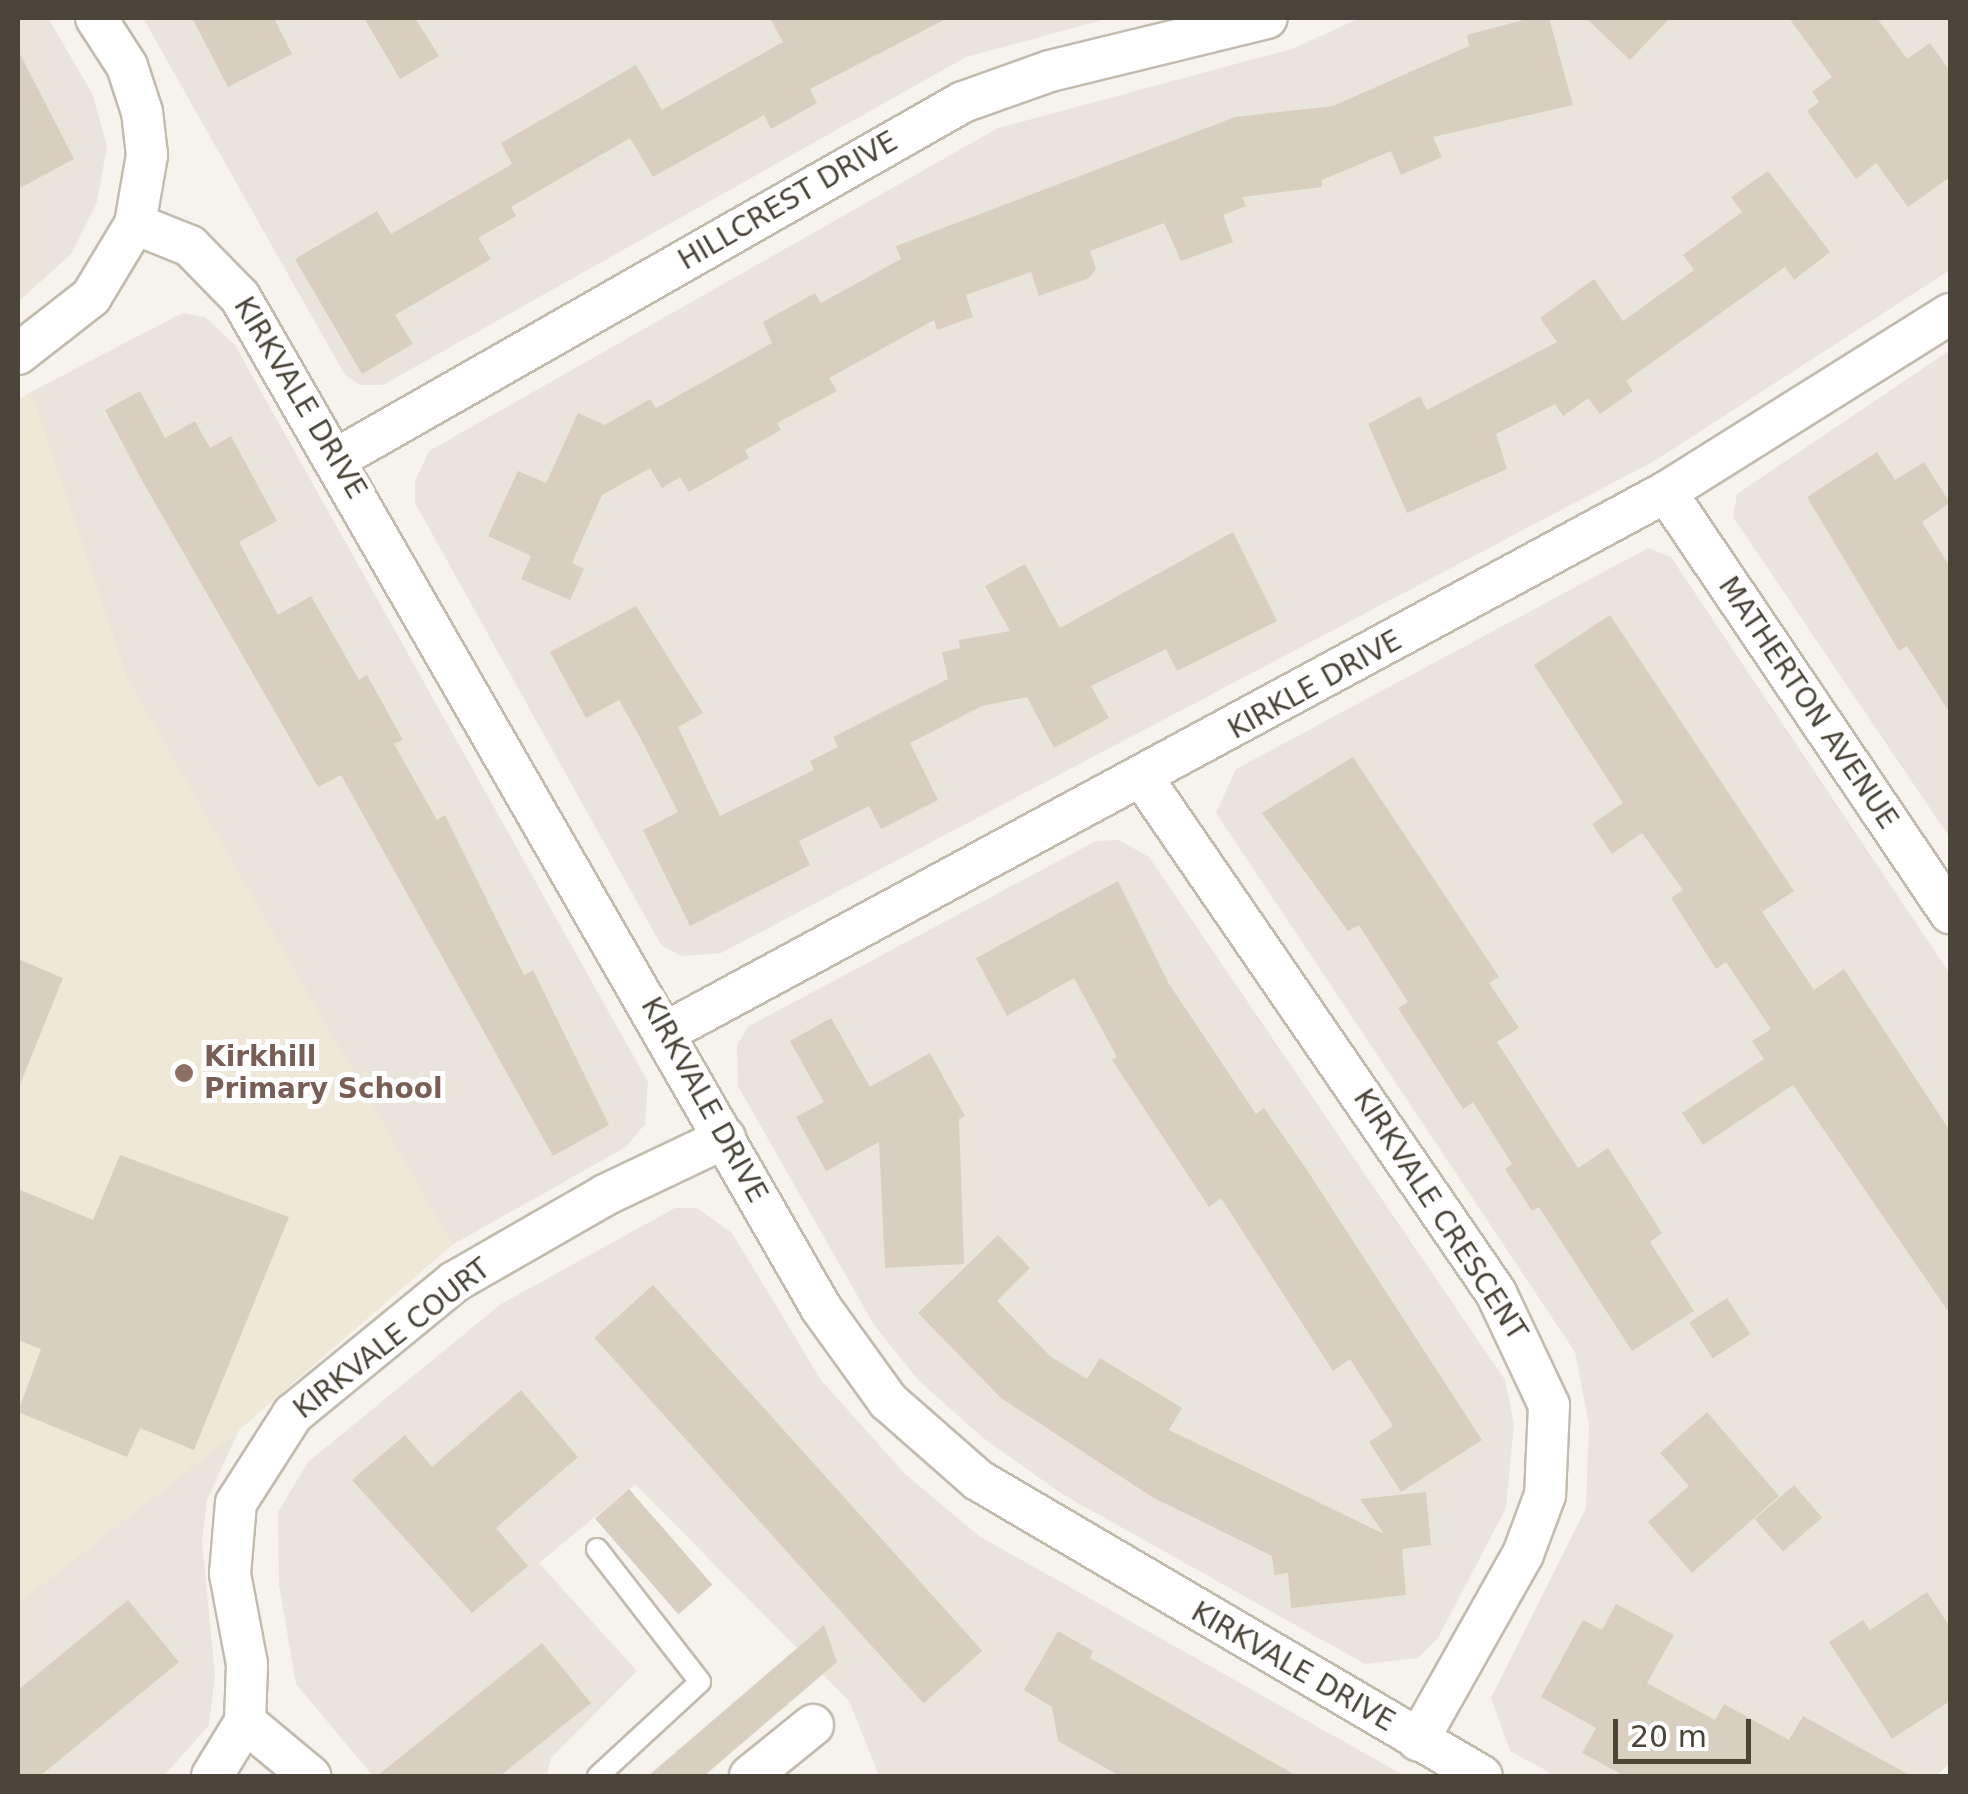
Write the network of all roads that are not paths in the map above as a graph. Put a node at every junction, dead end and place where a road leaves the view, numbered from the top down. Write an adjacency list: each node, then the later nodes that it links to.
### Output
1 (96, 18): 3 (street)
2 (1267, 18): 6 (street, HILLCREST DRIVE)
3 (135, 224): 5 (street); 6 (street, KIRKVALE DRIVE)
4 (1950, 314): 7 (street, KIRKLE DRIVE)
5 (18, 354)
6 (338, 458): 10 (street, KIRKVALE DRIVE)
7 (1666, 492): 8 (street, KIRKLE DRIVE); 9 (street, MATHERTON AVENUE)
8 (1144, 780): 10 (street, KIRKLE DRIVE); 15 (street, KIRKVALE CRESCENT)
9 (1950, 914)
10 (666, 1032): 11 (street, KIRKVALE DRIVE)
11 (725, 1138): 13 (street, KIRKVALE COURT); 15 (street, KIRKVALE DRIVE)
12 (597, 1549): 18 (lane)
13 (246, 1722): 16 (street); 17 (street)
14 (813, 1725): 19 (street)
15 (1418, 1740): 20 (street, KIRKVALE DRIVE)
16 (212, 1776)
17 (310, 1776)
18 (598, 1776)
19 (750, 1776)
20 (1482, 1776)

